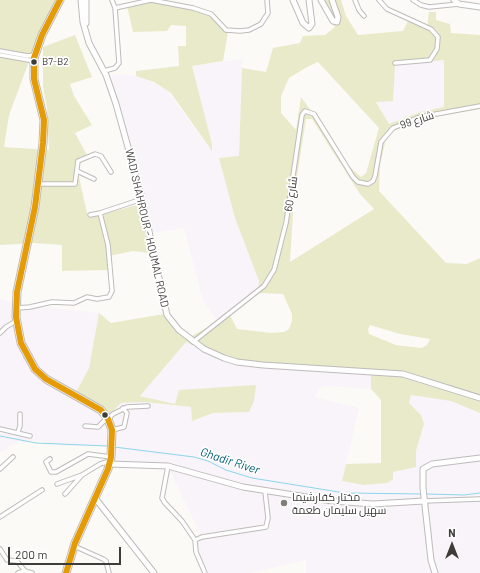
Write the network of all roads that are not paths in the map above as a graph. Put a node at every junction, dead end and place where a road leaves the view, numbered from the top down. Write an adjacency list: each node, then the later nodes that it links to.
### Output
1 (60, 0): 23 (highway)
2 (65, 0): 23 (highway)
3 (80, 0): 20 (street, WADI SHAHROUR - HOUMAL ROAD)
4 (86, 0): 20 (street, WADI SHAHROUR - HOUMAL ROAD)
5 (112, 0): 18 (street)
6 (151, 0): 7 (street); 18 (street)
7 (266, 0)
8 (293, 0): 9 (street)
9 (309, 0)
10 (321, 0): 11 (street)
11 (332, 0)
12 (355, 0): 19 (street)
13 (379, 0): 24 (street)
14 (413, 0): 16 (street)
15 (454, 0): 16 (street)
16 (459, 4): 17 (street)
17 (480, 7)
18 (115, 8): 25 (street)
19 (364, 16)
20 (86, 32): 25 (street, WADI SHAHROUR - HOUMAL ROAD)
21 (0, 51): 23 (street)
22 (0, 55): 23 (street)
23 (36, 58): 30 (highway)
24 (395, 63)
25 (104, 71): 32 (street, WADI SHAHROUR - HOUMAL ROAD)
26 (480, 106): 31 (street, شارع 99)
27 (77, 171): 28 (street); 29 (street); 30 (street)
28 (111, 172)
29 (94, 179)
30 (39, 184): 35 (highway)
31 (370, 184): 38 (street, شارع 60)
32 (142, 199): 33 (street); 38 (street, WADI SHAHROUR - HOUMAL ROAD)
33 (100, 213): 34 (street); 35 (street)
34 (90, 216)
35 (16, 308): 36 (highway)
36 (16, 322): 37 (street); 43 (highway)
37 (0, 333)
38 (193, 342): 39 (street, WADI SHAHROUR - HOUMAL ROAD)
39 (480, 398)
40 (148, 406): 41 (street)
41 (123, 408): 43 (street); 47 (street)
42 (20, 414): 46 (street)
43 (107, 417): 44 (street); 47 (highway)
44 (85, 426)
45 (0, 430): 46 (street)
46 (18, 432): 48 (street)
47 (112, 432): 52 (highway)
48 (30, 436)
49 (12, 457): 54 (street)
50 (480, 458): 61 (street)
51 (50, 459): 52 (street)
52 (110, 461): 53 (street); 55 (street); 60 (highway)
53 (168, 466): 58 (street); 64 (street)
54 (0, 468)
55 (82, 475): 56 (street); 59 (street)
56 (57, 484)
57 (42, 490): 63 (street)
58 (265, 491): 61 (street); 64 (street)
59 (66, 494)
60 (95, 498): 65 (highway); 72 (street)
61 (424, 498): 62 (street); 74 (street)
62 (480, 498)
63 (0, 517)
64 (195, 540): 73 (street)
65 (74, 546): 70 (highway); 71 (street)
66 (0, 549): 67 (street)
67 (25, 570): 68 (street); 69 (street)
68 (18, 573)
69 (32, 573)
70 (66, 573)
71 (109, 573)
72 (154, 573)
73 (205, 573)
74 (435, 573)

